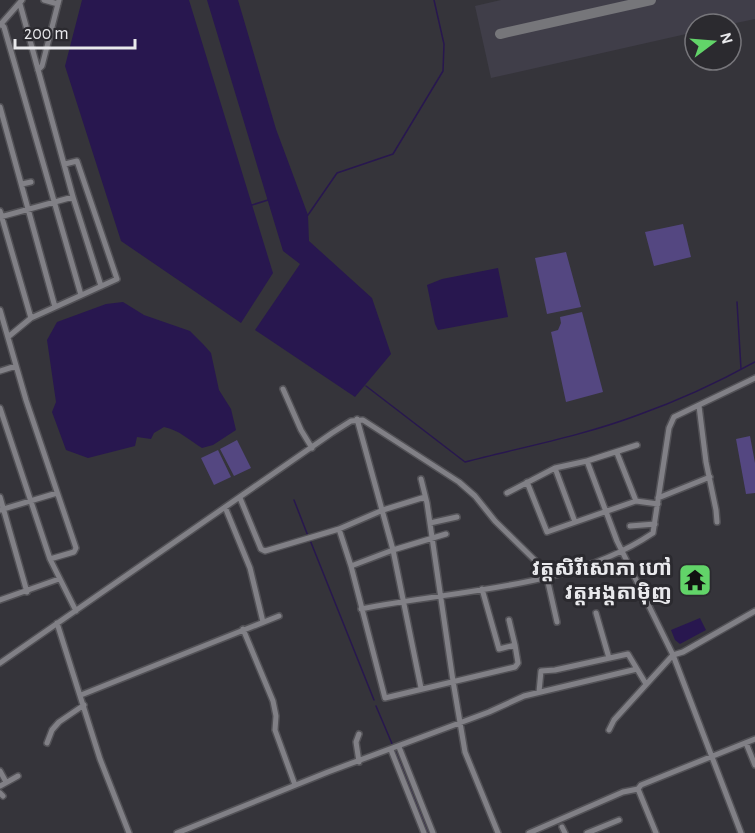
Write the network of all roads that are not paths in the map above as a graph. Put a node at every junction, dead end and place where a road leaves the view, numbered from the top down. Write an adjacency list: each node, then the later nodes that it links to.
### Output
1 (44, 0): 3 (street)
2 (21, 2): 4 (street); 5 (street)
3 (59, 2): 5 (street)
4 (0, 25): 11 (street)
5 (39, 70): 7 (street)
6 (0, 107): 9 (street)
7 (65, 164): 10 (street); 14 (street)
8 (32, 182): 9 (street)
9 (22, 184): 12 (street)
10 (74, 197): 11 (street); 14 (street)
11 (53, 202): 12 (street); 15 (street)
12 (29, 210): 13 (street); 16 (street)
13 (1, 215): 18 (street)
14 (101, 286): 15 (street)
15 (81, 295): 16 (street)
16 (55, 307): 18 (street)
17 (0, 310): 19 (street)
18 (31, 318): 19 (street)
19 (8, 337): 20 (street)
20 (16, 366): 21 (street); 35 (street)
21 (0, 371)
22 (755, 378): 24 (street)
23 (283, 389): 28 (street)
24 (699, 406): 32 (street); 42 (street)
25 (0, 408): 40 (street)
26 (357, 420): 28 (street); 45 (street); 60 (street)
27 (637, 446): 29 (street)
28 (312, 448): 39 (street)
29 (617, 453): 30 (street); 41 (street)
30 (587, 461): 31 (street); 46 (street)
31 (555, 468): 34 (street); 48 (street)
32 (710, 477): 42 (street); 49 (street)
33 (421, 479): 38 (street)
34 (527, 482): 36 (street); 48 (street)
35 (57, 493): 40 (street); 58 (street)
36 (507, 493)
37 (0, 497): 44 (street)
38 (425, 497): 45 (street); 50 (street)
39 (240, 498): 43 (street); 53 (street)
40 (31, 501): 44 (street); 58 (street)
41 (636, 501): 42 (street); 46 (street)
42 (658, 501): 51 (street)
43 (225, 507): 68 (street); 73 (street)
44 (2, 510): 63 (street)
45 (383, 510): 53 (street); 56 (street)
46 (605, 511): 48 (street); 57 (street)
47 (457, 517): 50 (street)
48 (575, 522)
49 (717, 522)
50 (430, 523): 55 (street)
51 (655, 524): 52 (street); 57 (street)
52 (630, 526)
53 (339, 529): 59 (street)
54 (446, 534): 55 (street)
55 (432, 538): 56 (street); 64 (street)
56 (393, 550): 59 (street); 66 (street)
57 (623, 551): 60 (street); 78 (street)
58 (50, 559): 61 (street)
59 (351, 566): 67 (street)
60 (550, 578): 62 (street); 74 (street)
61 (59, 579): 63 (street); 68 (street)
62 (482, 590): 64 (street); 77 (street)
63 (27, 592): 65 (street)
64 (441, 595): 66 (street); 82 (street)
65 (0, 599)
66 (404, 600): 67 (street); 84 (street)
67 (361, 609): 84 (street)
68 (76, 610): 75 (street)
69 (755, 611): 78 (street)
70 (596, 613): 79 (street)
71 (279, 616): 73 (street)
72 (509, 620): 77 (street)
73 (263, 622): 76 (street)
74 (557, 622)
75 (57, 623): 80 (street); 86 (street)
76 (243, 629): 86 (street); 101 (street)
77 (515, 645): 82 (street)
78 (673, 655): 83 (street); 95 (street)
79 (609, 658): 81 (street); 85 (street)
80 (0, 663)
81 (637, 669): 83 (street); 85 (street)
82 (453, 681): 84 (street); 88 (street)
83 (646, 684): 89 (street)
84 (422, 688)
85 (539, 692): 88 (street)
86 (81, 695): 87 (street)
87 (84, 705): 92 (street); 105 (street)
88 (459, 722): 94 (street); 109 (street)
89 (609, 730)
90 (359, 734): 96 (street)
91 (755, 739): 93 (street)
92 (47, 743)
93 (746, 743): 95 (street); 97 (street)
94 (395, 748): 96 (street); 107 (street); 108 (street)
95 (712, 757): 102 (street); 114 (street)
96 (359, 762): 101 (street)
97 (755, 765)
98 (0, 771): 100 (street)
99 (18, 776): 100 (street)
100 (3, 784)
101 (295, 785): 106 (street)
102 (638, 789): 110 (street); 113 (street)
103 (619, 820): 104 (street)
104 (605, 826): 111 (street); 112 (street)
105 (129, 833)
106 (177, 833)
107 (424, 833)
108 (433, 833)
109 (498, 833)
110 (529, 833)
111 (587, 833)
112 (608, 833)
113 (656, 833)
114 (741, 833)

